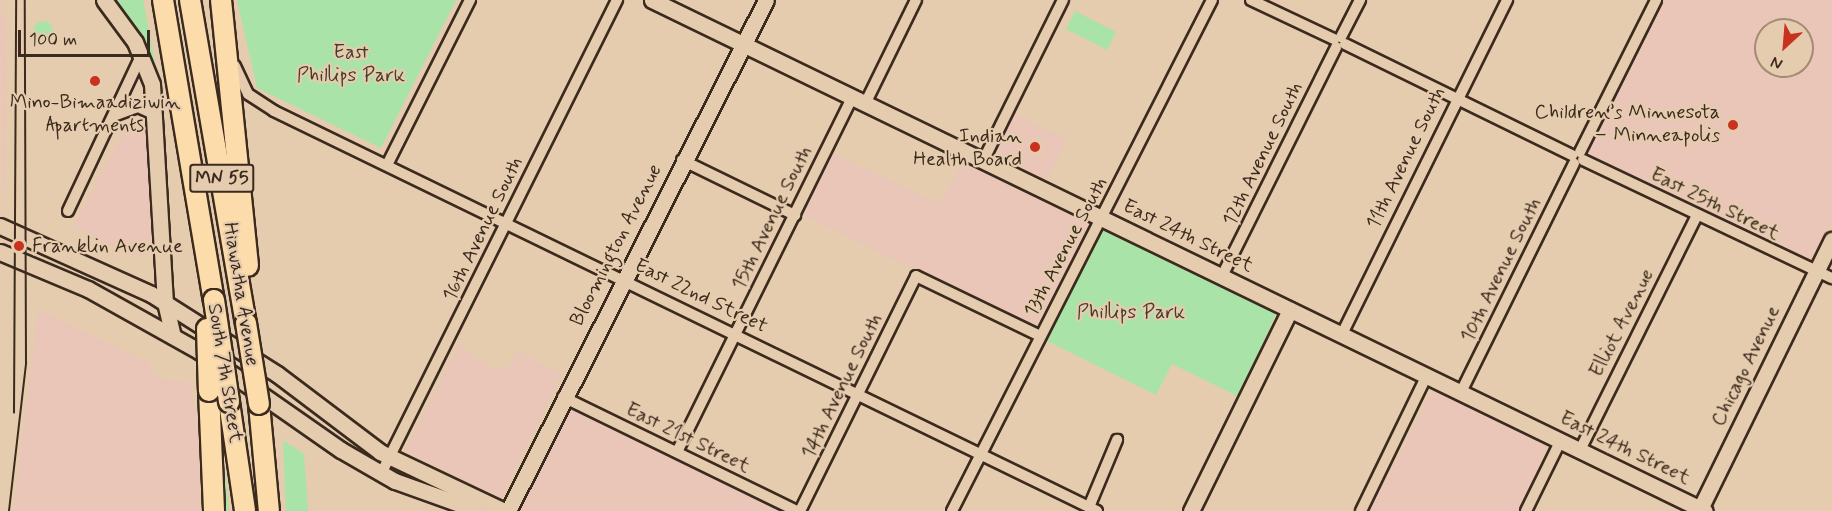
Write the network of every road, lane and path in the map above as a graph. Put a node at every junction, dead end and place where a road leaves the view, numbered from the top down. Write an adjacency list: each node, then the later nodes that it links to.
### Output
1 (104, 0): 18 (street)
2 (190, 0): 43 (highway, Hiawatha Avenue / MN 55)
3 (221, 0): 26 (street, East 22nd Street); 43 (highway)
4 (470, 0): 26 (street)
5 (617, 0): 31 (street, 16th Avenue South)
6 (652, 0): 17 (street, East 24th Street)
7 (766, 0): 17 (street, Bloomington Avenue)
8 (916, 0): 20 (street, 15th Avenue South)
9 (1063, 0): 25 (street)
10 (1212, 0): 30 (street, 13th Avenue South)
11 (1251, 0): 16 (street, East 25th Street)
12 (1360, 0): 16 (street, 12th Avenue South)
13 (1506, 0): 19 (street, 11th Avenue South)
14 (1656, 0): 23 (street, 10th Avenue South)
15 (163, 6): 33 (highway, Hiawatha Avenue / MN 55)
16 (1339, 42): 19 (street, East 25th Street); 37 (street, 12th Avenue South)
17 (741, 44): 20 (street, East 24th Street); 24 (street, Bloomington Avenue)
18 (141, 56): 21 (street); 22 (street)
19 (1458, 99): 23 (street, East 25th Street); 45 (street, 11th Avenue South)
20 (858, 101): 25 (street, East 24th Street); 28 (street, 15th Avenue South)
21 (116, 115): 22 (street); 27 (street)
22 (156, 115): 41 (street)
23 (1577, 158): 29 (street, East 25th Street); 49 (street, 10th Avenue South)
24 (682, 160): 28 (street); 38 (street, Bloomington Avenue)
25 (983, 161): 30 (street, East 24th Street)
26 (387, 165): 31 (street, East 22nd Street)
27 (68, 211)
28 (795, 215): 44 (street, 15th Avenue South)
29 (1697, 215): 36 (street, East 25th Street); 54 (street, Elliot Avenue)
30 (1101, 218): 37 (street, East 24th Street); 47 (street, 13th Avenue South)
31 (506, 223): 38 (street, East 22nd Street); 57 (street, 16th Avenue South)
32 (0, 226): 41 (street)
33 (204, 235): 40 (highway, South 7th Street)
34 (1832, 240): 36 (street, Chicago Avenue)
35 (0, 252): 46 (street)
36 (1816, 271): 39 (street, East 25th Street); 60 (street, Chicago Avenue)
37 (1222, 276): 42 (street, East 24th Street)
38 (622, 278): 44 (street, East 22nd Street); 51 (street, Bloomington Avenue)
39 (1832, 278)
40 (210, 298): 61 (highway, bridge); 62 (highway, South 7th Street, bridge)
41 (165, 302): 46 (street); 57 (street)
42 (1290, 310): 45 (street, East 24th Street); 68 (street)
43 (250, 324): 63 (highway, Hiawatha Avenue / MN 55, bridge)
44 (735, 333): 50 (street, East 22nd Street); 55 (street, 15th Avenue South)
45 (1342, 334): 48 (street, East 24th Street)
46 (173, 336): 58 (street)
47 (1040, 336): 50 (street, 14th Avenue South); 56 (street, 13th Avenue South)
48 (1427, 375): 49 (street, East 24th Street); 69 (street)
49 (1461, 392): 53 (street, East 24th Street)
50 (857, 394): 56 (street, East 22nd Street); 66 (street, 14th Avenue South)
51 (563, 397): 55 (street, East 21st Street); 65 (street, Bloomington Avenue)
52 (1117, 440): 59 (street)
53 (1561, 440): 54 (street, East 24th Street); 70 (street)
54 (1581, 448): 60 (street, East 24th Street)
55 (677, 452): 66 (street, East 21st Street)
56 (980, 455): 59 (street, East 22nd Street); 67 (street, 13th Avenue South)
57 (390, 457): 58 (street, 16th Avenue South); 65 (street)
58 (381, 474): 64 (street)
59 (1093, 509)
60 (1701, 510)
61 (214, 511)
62 (245, 511)
63 (270, 511)
64 (479, 511)
65 (506, 511)
66 (798, 511)
67 (952, 511)
68 (1191, 511)
69 (1361, 511)
70 (1526, 511)

